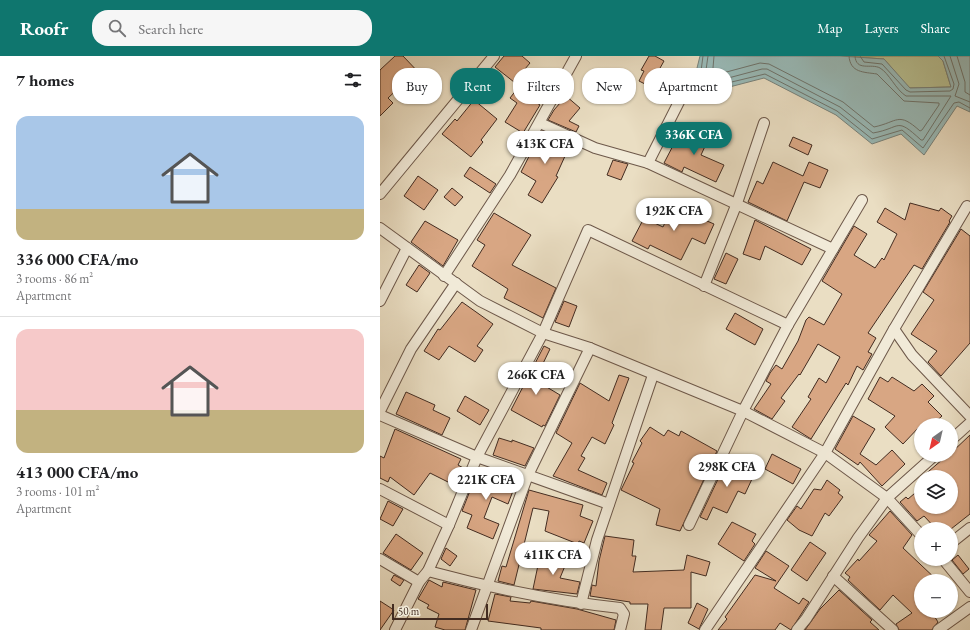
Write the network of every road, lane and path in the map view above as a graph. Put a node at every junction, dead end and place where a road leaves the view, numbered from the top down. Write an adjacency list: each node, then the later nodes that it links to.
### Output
1 (494, 56): 7 (street)
2 (576, 56): 4 (street)
3 (678, 104): 6 (street)
4 (540, 123): 6 (street); 14 (street)
5 (764, 123): 9 (street)
6 (648, 163): 9 (street)
7 (380, 194)
8 (862, 200): 13 (street)
9 (737, 203): 13 (street); 16 (street)
10 (968, 206): 19 (street)
11 (380, 228): 12 (street)
12 (407, 248): 14 (street); 17 (street)
13 (833, 249): 18 (street)
14 (444, 276): 15 (street)
15 (456, 283): 20 (street); 23 (street)
16 (704, 286): 18 (street); 20 (street)
17 (380, 301)
18 (788, 325): 24 (street)
19 (894, 330): 26 (street); 29 (street)
20 (544, 333): 21 (street); 30 (street)
21 (590, 348): 22 (street); 32 (street)
22 (653, 375): 24 (street); 35 (street)
23 (380, 411)
24 (743, 411): 29 (street); 37 (street)
25 (380, 415): 30 (street)
26 (970, 416)
27 (970, 423): 28 (street)
28 (958, 434)
29 (825, 453): 34 (street); 53 (street)
30 (477, 457): 32 (street); 36 (street)
31 (927, 462): 34 (street)
32 (528, 475): 35 (street); 46 (street)
33 (380, 489): 36 (street)
34 (887, 498): 38 (street); 44 (street)
35 (609, 504): 48 (street)
36 (449, 525): 43 (street)
37 (689, 525)
38 (914, 527)
39 (970, 528): 40 (street)
40 (958, 537)
41 (380, 559): 45 (street)
42 (949, 566): 47 (street)
43 (428, 571): 45 (street); 46 (street)
44 (833, 576): 54 (street); 55 (street)
45 (419, 582): 50 (street)
46 (487, 587): 48 (street); 51 (street)
47 (970, 592)
48 (581, 604): 52 (street)
49 (970, 607): 56 (street)
50 (395, 630)
51 (471, 630)
52 (620, 630)
53 (705, 630)
54 (797, 630)
55 (893, 630)
56 (938, 630)

